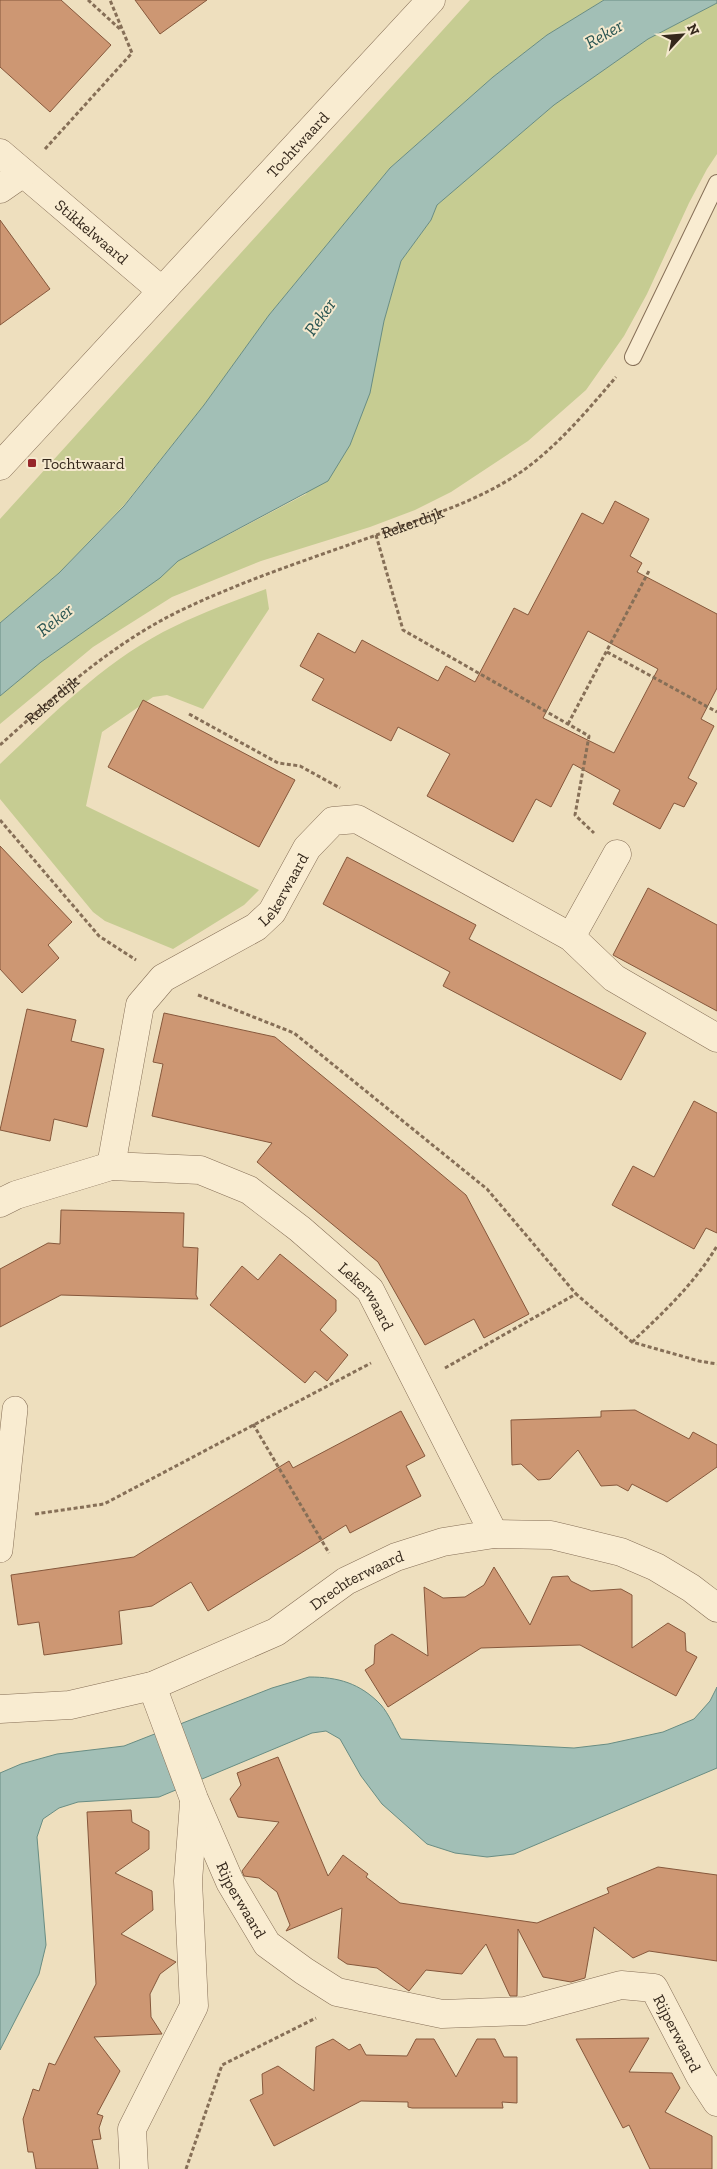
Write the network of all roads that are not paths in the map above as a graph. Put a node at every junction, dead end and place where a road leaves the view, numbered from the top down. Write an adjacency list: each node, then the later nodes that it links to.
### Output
1 (430, 0): 6 (street, Tochtwaard)
2 (0, 153): 3 (street, Stikkelwaard)
3 (23, 173): 5 (street); 6 (street, Stikkelwaard)
4 (717, 183): 7 (lane)
5 (0, 188)
6 (162, 291): 8 (street, Tochtwaard)
7 (634, 357)
8 (0, 466)
9 (617, 854): 10 (street)
10 (571, 937): 11 (street); 12 (street, Lekerwaard)
11 (717, 1038)
12 (110, 1166): 13 (street, Lekerwaard); 15 (street, Lekerwaard)
13 (0, 1203)
14 (15, 1409): 16 (street)
15 (494, 1534): 17 (street, Drechterwaard); 18 (street, Drechterwaard)
16 (0, 1550)
17 (717, 1608)
18 (152, 1686): 19 (street, Drechterwaard); 20 (street, Rijperwaard)
19 (0, 1709)
20 (194, 1799): 21 (street, Rijperwaard); 22 (street)
21 (717, 2102)
22 (134, 2169)

